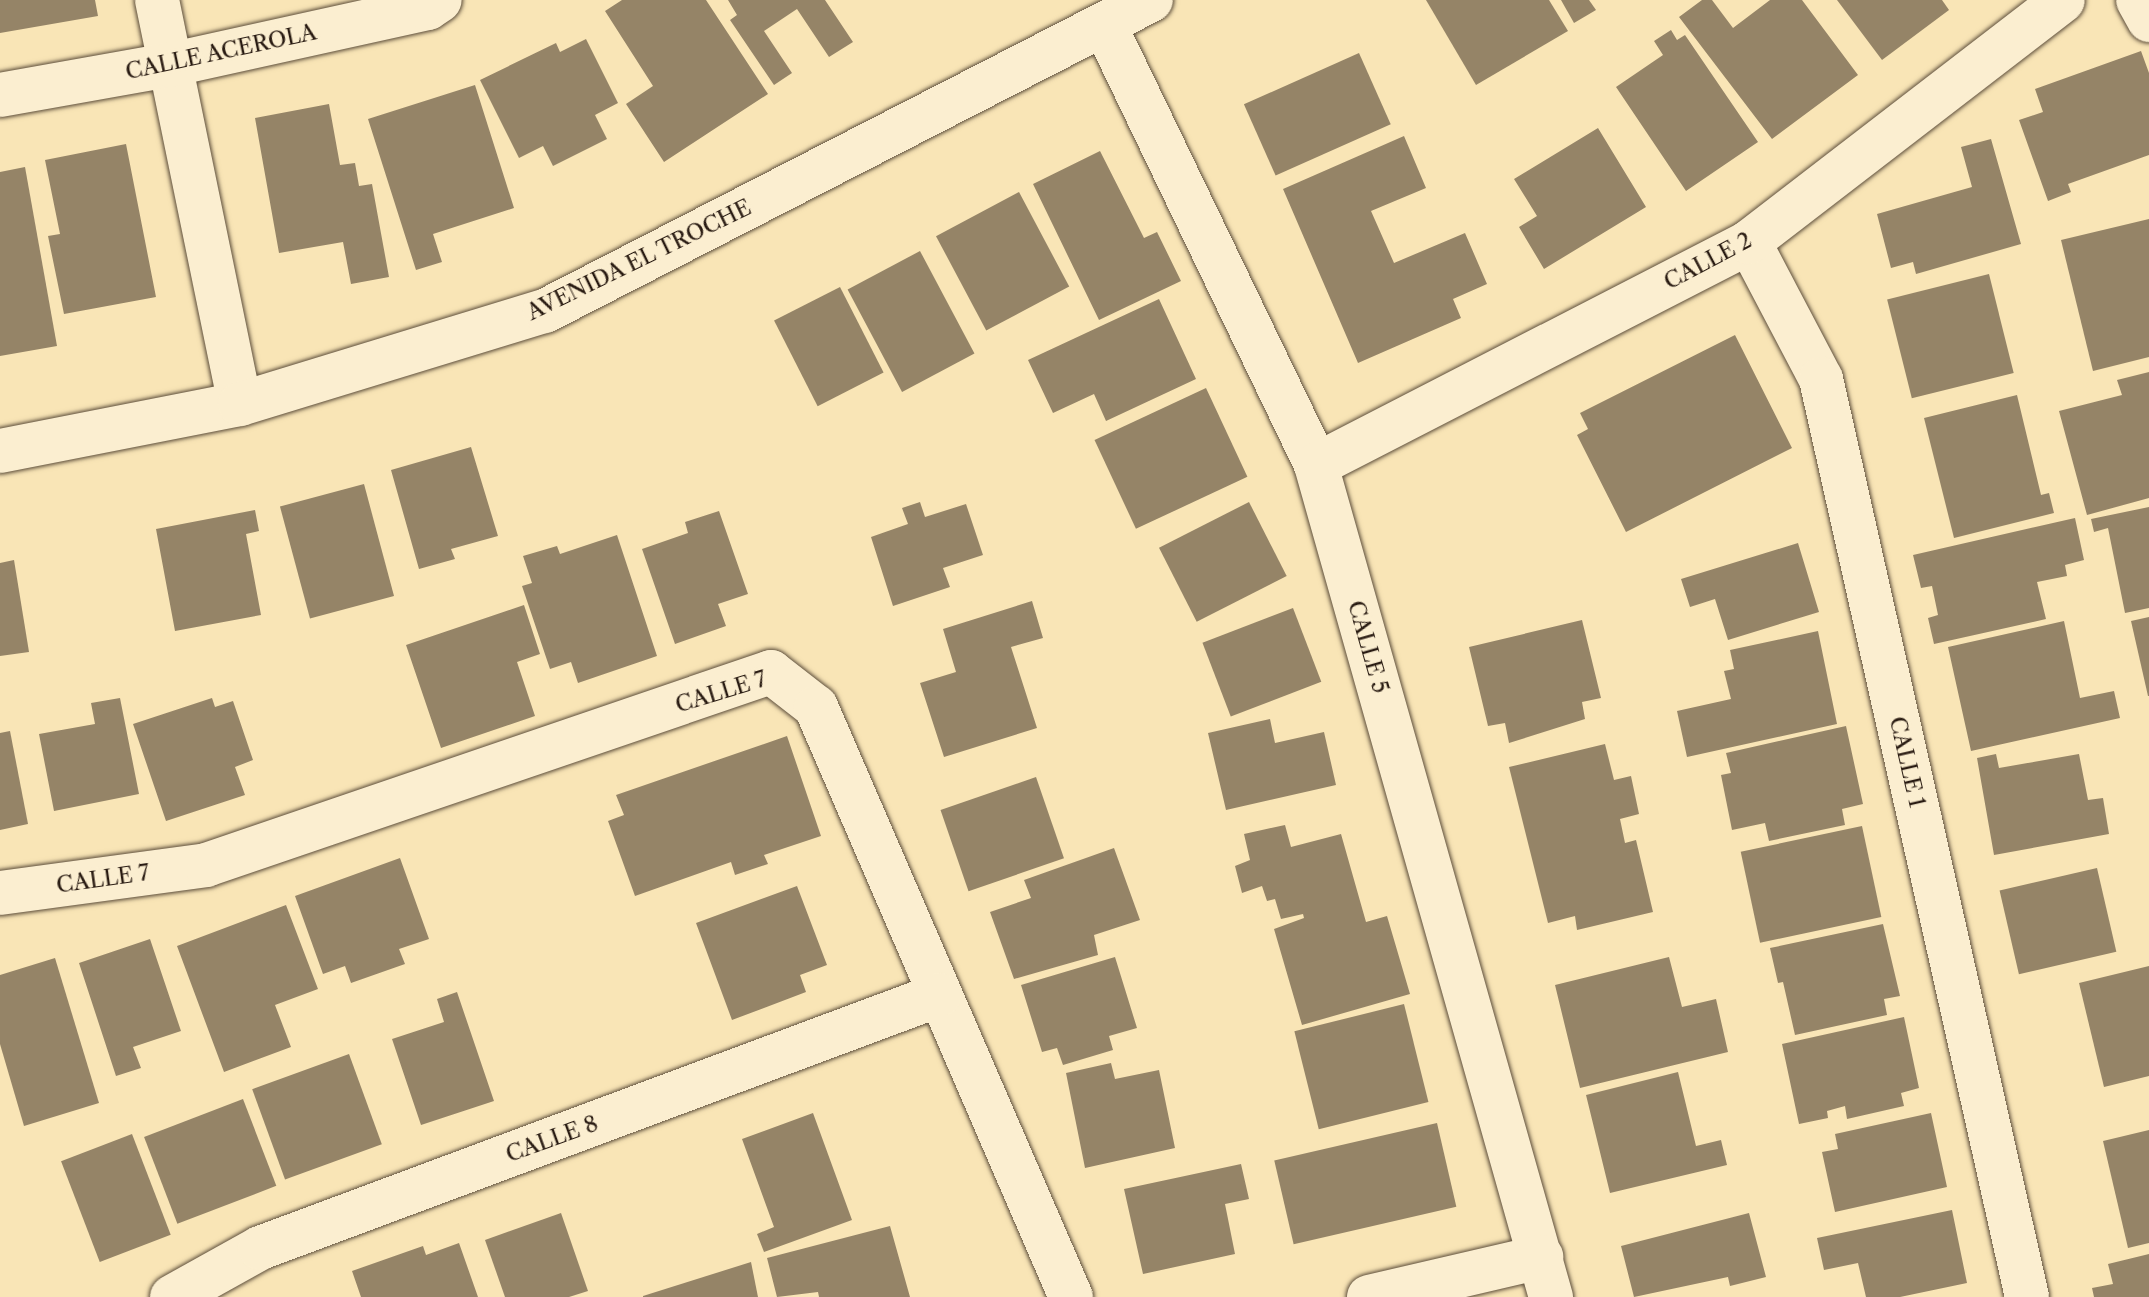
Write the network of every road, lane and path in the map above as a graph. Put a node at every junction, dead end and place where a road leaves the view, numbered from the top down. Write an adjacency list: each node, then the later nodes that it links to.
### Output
1 (157, 0): 8 (street)
2 (440, 0): 8 (street, CALLE ACEROLA)
3 (1151, 0): 7 (street, AVENIDA EL TROCHE)
4 (2063, 0): 10 (street, CALLE 2)
5 (2138, 0): 6 (street)
6 (2149, 20)
7 (1105, 26): 11 (street, AVENIDA EL TROCHE); 13 (street, CALLE 5)
8 (169, 65): 9 (street, CALLE ACEROLA); 11 (street)
9 (0, 95)
10 (1749, 242): 13 (street, CALLE 2); 20 (street, CALLE 1)
11 (240, 404): 12 (street, AVENIDA EL TROCHE)
12 (0, 451)
13 (1316, 465): 16 (street, CALLE 5)
14 (0, 893): 15 (street, CALLE 7)
15 (939, 995): 17 (street, CALLE 8); 18 (street, CALLE 7)
16 (1546, 1277): 19 (street)
17 (172, 1297)
18 (1071, 1297)
19 (1369, 1297)
20 (2027, 1297)

